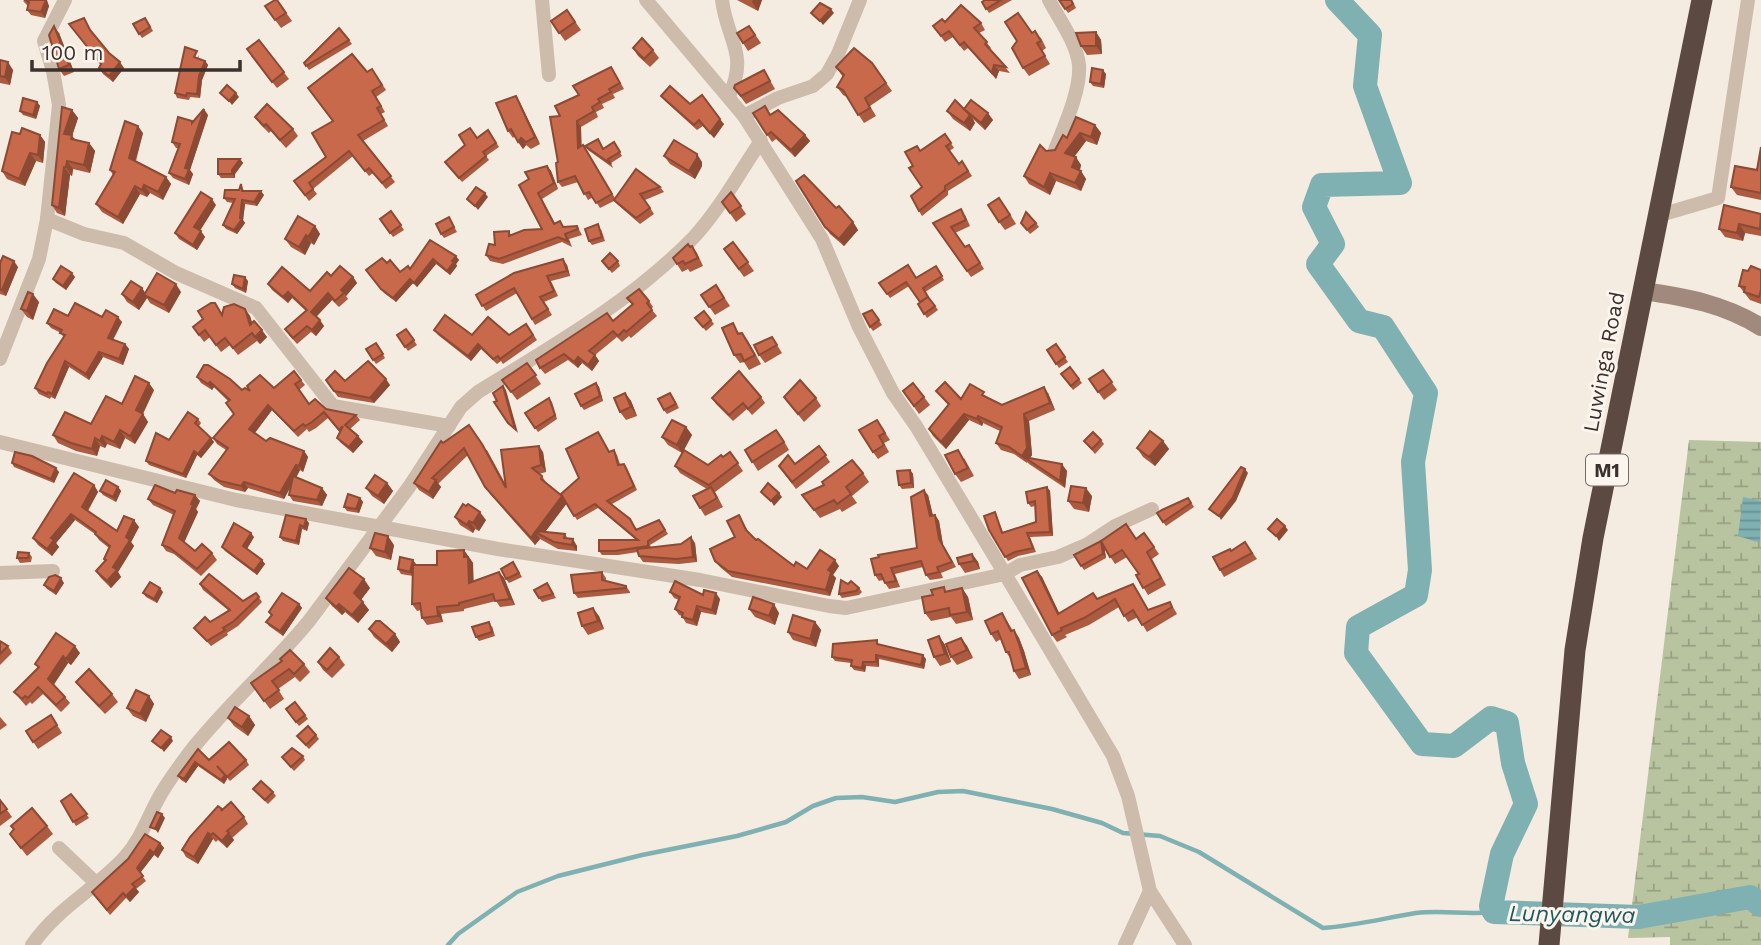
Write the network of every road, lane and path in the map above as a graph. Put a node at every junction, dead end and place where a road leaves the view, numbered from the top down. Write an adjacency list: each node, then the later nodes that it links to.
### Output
1 (65, 0): 15 (street)
2 (542, 0): 9 (street)
3 (646, 0): 10 (street)
4 (722, 0): 10 (street)
5 (860, 0): 11 (street)
6 (1049, 0): 13 (street)
7 (1702, 0): 14 (highway, Luwinga Road / M1)
8 (1748, 0): 14 (street)
9 (549, 75)
10 (729, 96): 11 (street)
11 (744, 116): 12 (street)
12 (761, 141): 19 (street); 25 (street)
13 (1055, 150)
14 (1657, 216): 16 (highway, Luwinga Road / M1)
15 (47, 219): 18 (street); 19 (street)
16 (1643, 291): 17 (street); 32 (highway, Luwinga Road / M1)
17 (1761, 327)
18 (0, 359)
19 (449, 426): 22 (street)
20 (0, 442): 22 (street)
21 (1152, 509): 25 (street)
22 (379, 527): 25 (street); 27 (street)
23 (53, 571): 24 (street)
24 (0, 573)
25 (1005, 574): 28 (street)
26 (59, 848): 27 (street)
27 (96, 883): 29 (street)
28 (1150, 891): 30 (street); 31 (street)
29 (32, 945)
30 (1125, 945)
31 (1185, 945)
32 (1549, 945)

